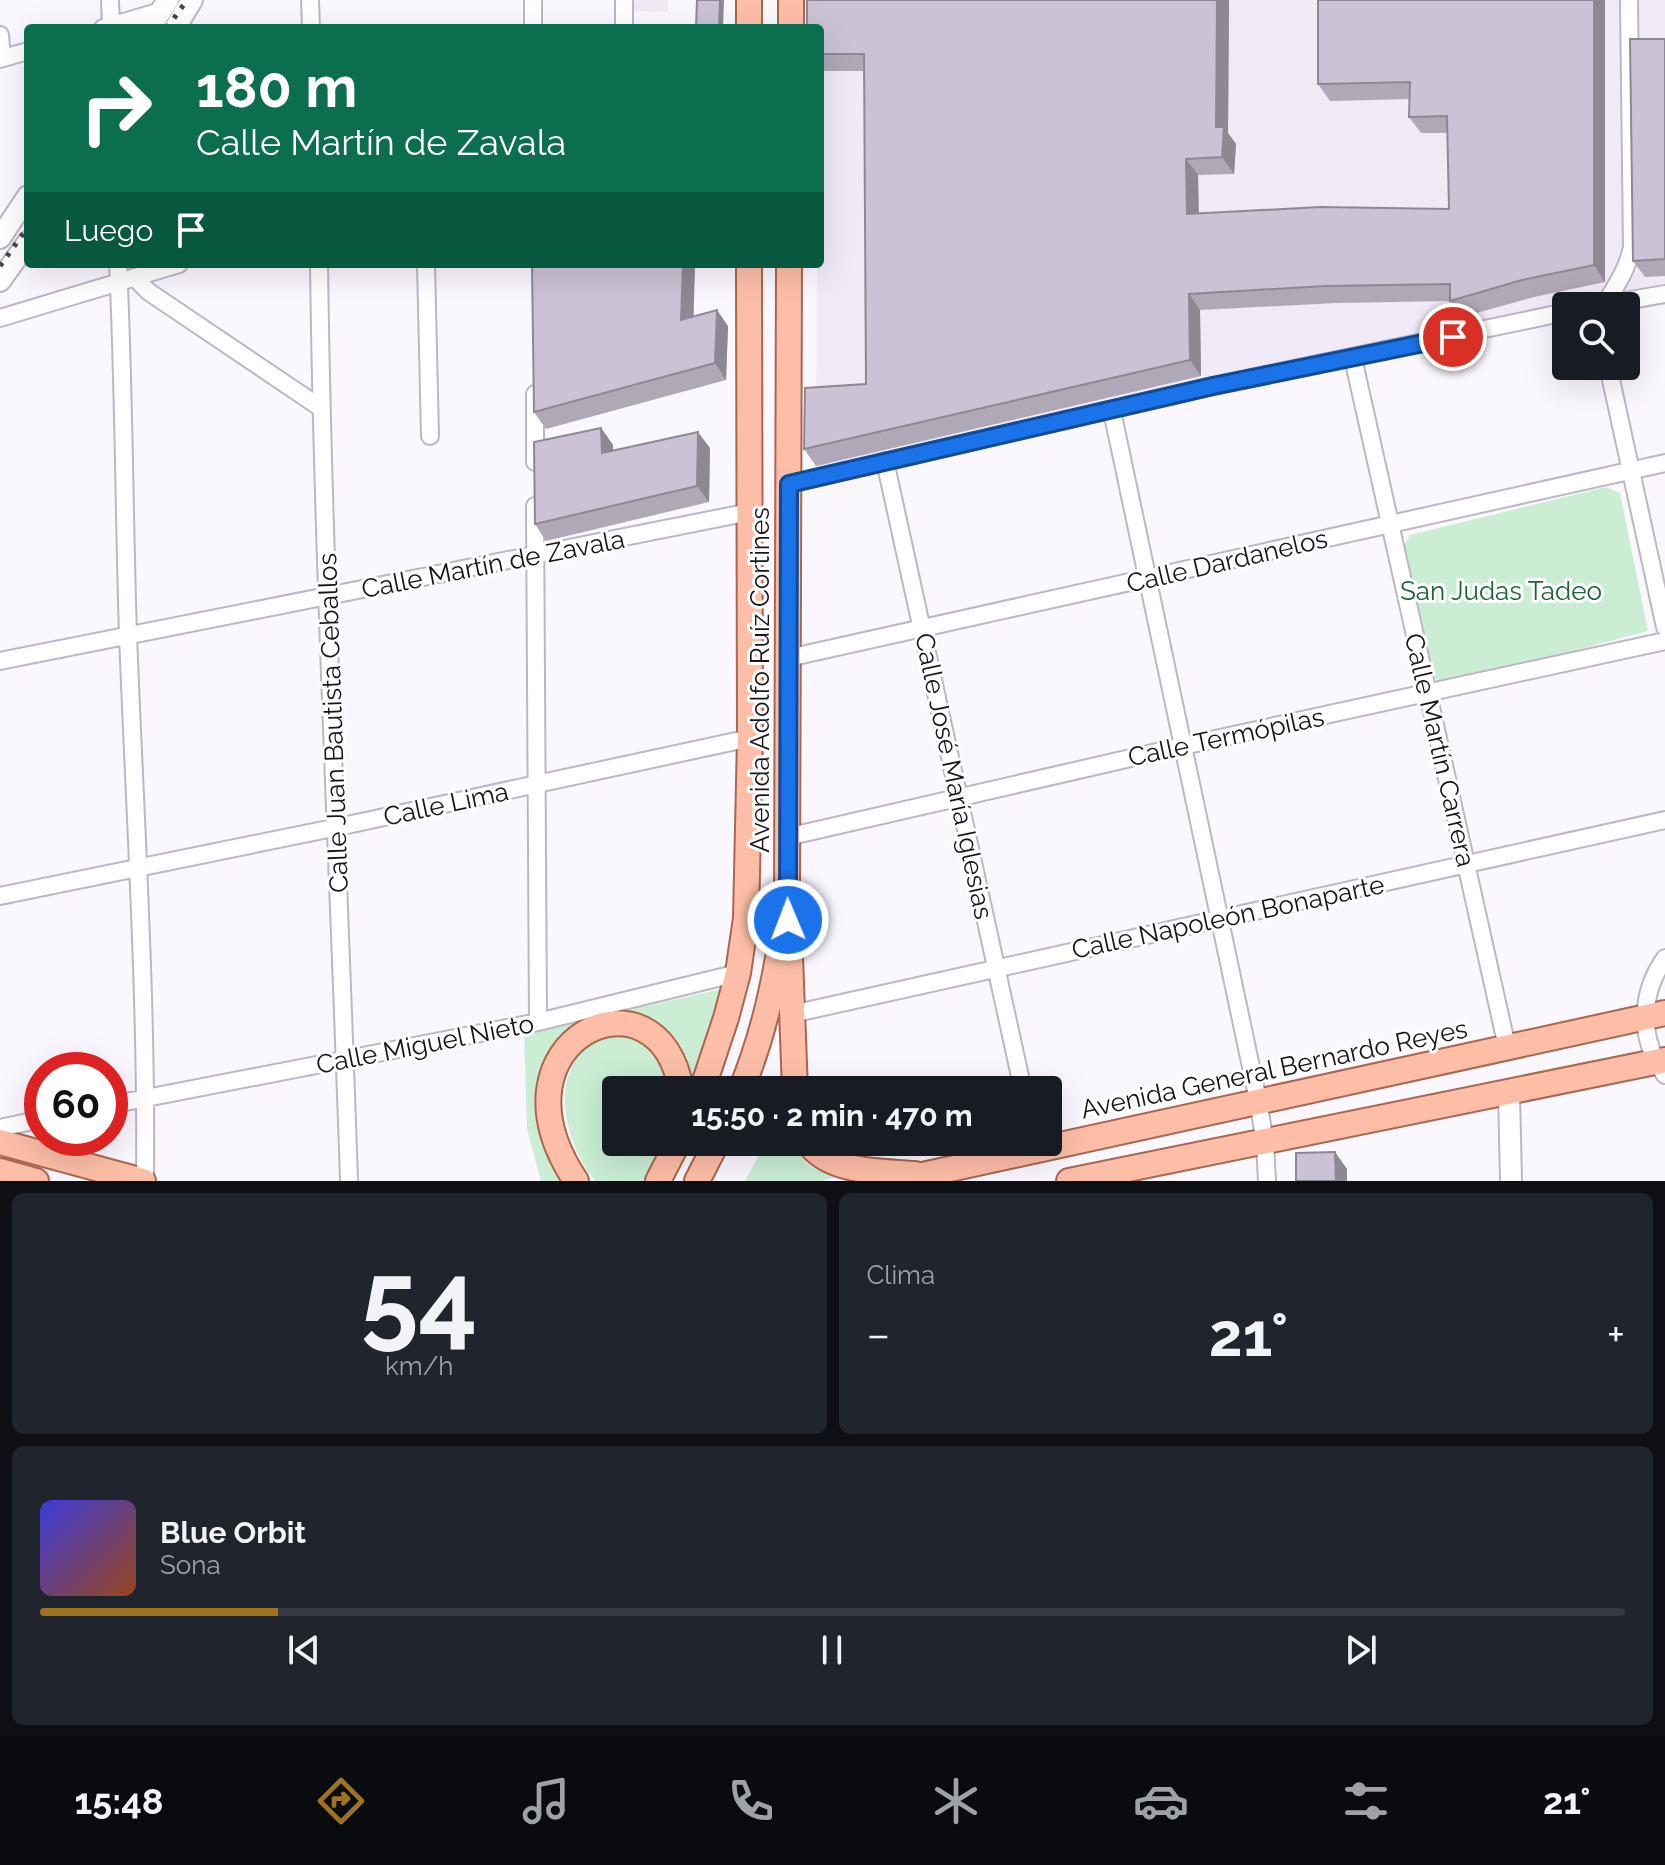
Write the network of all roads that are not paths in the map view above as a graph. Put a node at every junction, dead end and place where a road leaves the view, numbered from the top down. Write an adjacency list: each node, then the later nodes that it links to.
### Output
1 (110, 0): 10 (street)
2 (192, 0): 12 (street)
3 (310, 0): 13 (street)
4 (533, 0): 14 (street)
5 (624, 0): 15 (street)
6 (749, 0): 16 (main road)
7 (791, 0): 17 (main road)
8 (1629, 0): 32 (street)
9 (160, 13): 11 (street)
10 (108, 24)
11 (119, 24)
12 (177, 24)
13 (311, 24)
14 (533, 24)
15 (624, 24)
16 (749, 24)
17 (791, 24)
18 (0, 35): 20 (street)
19 (24, 52): 20 (street)
20 (1, 59)
21 (24, 202): 22 (street)
22 (0, 238)
23 (24, 248): 31 (street)
24 (120, 268): 30 (street)
25 (166, 268): 30 (street)
26 (319, 268): 40 (street, Calle Juan Bautista Ceballos)
27 (426, 268): 42 (street)
28 (749, 268): 47 (main road, Avenida Adolfo Ruíz Cortines)
29 (789, 268): 46 (main road, Avenida Adolfo Ruíz Cortines)
30 (126, 280): 36 (street); 40 (street); 54 (street)
31 (0, 281)
32 (1612, 292)
33 (1665, 294): 34 (street)
34 (1640, 298)
35 (1552, 315): 37 (street)
36 (0, 318)
37 (1353, 358): 41 (street); 48 (street, Calle Martín Carrera)
38 (535, 372): 49 (street)
39 (1611, 380): 45 (street)
40 (321, 408): 51 (street, Calle Juan Bautista Ceballos)
41 (1112, 411): 43 (street); 50 (street)
42 (430, 436)
43 (885, 461): 46 (street); 53 (street, Calle José María Iglesias)
44 (1665, 463): 45 (street, Calle Dardanelos)
45 (1631, 471): 48 (street, Calle Dardanelos); 52 (street)
46 (789, 484): 56 (main road, Avenida Adolfo Ruíz Cortines)
47 (750, 512): 49 (street, Calle Martín de Zavala); 59 (main road, Avenida Adolfo Ruíz Cortines)
48 (1390, 524): 50 (street, Calle Dardanelos); 58 (street, Calle Martín Carrera)
49 (536, 556): 51 (street, Calle Martín de Zavala); 61 (street)
50 (1148, 578): 53 (street, Calle Dardanelos); 60 (street)
51 (327, 597): 54 (street, Calle Martín de Zavala); 64 (street, Calle Juan Bautista Ceballos)
52 (1665, 627)
53 (922, 629): 56 (street, Calle Dardanelos); 62 (street, Calle José María Iglesias)
54 (128, 634): 57 (street, Calle Martín de Zavala); 67 (street)
55 (1665, 641): 58 (street, Calle Termópilas)
56 (788, 658): 65 (main road, Avenida Adolfo Ruíz Cortines)
57 (0, 661)
58 (1428, 693): 60 (street, Calle Termópilas); 66 (street, Calle Martín Carrera)
59 (750, 738): 61 (street, Calle Lima); 73 (main road, Avenida Adolfo Ruíz Cortines)
60 (1183, 746): 62 (street, Calle Termópilas); 70 (street)
61 (537, 784): 64 (street, Calle Lima); 76 (street)
62 (959, 799): 65 (street, Calle Termópilas); 72 (street, Calle José María Iglesias)
63 (1665, 820): 66 (street, Calle Napoleón Bonaparte)
64 (338, 827): 67 (street, Calle Lima); 78 (street, Calle Juan Bautista Ceballos)
65 (787, 837): 69 (main road, Avenida Adolfo Ruíz Cortines)
66 (1466, 864): 70 (street, Calle Napoleón Bonaparte); 77 (street, Calle Martín Carrera)
67 (139, 868): 68 (street, Calle Lima); 86 (street)
68 (0, 896)
69 (787, 896): 74 (main road); 82 (main road, Avenida Adolfo Ruíz Cortines)
70 (1221, 919): 72 (street, Calle Napoleón Bonaparte); 87 (street)
71 (1665, 958): 75 (street)
72 (996, 967): 74 (street, Calle Napoleón Bonaparte); 84 (street, Calle José María Iglesias)
73 (738, 973): 76 (street, Calle Miguel Nieto); 81 (main road, Avenida Adolfo Ruíz Cortines)
74 (792, 1014): 83 (main road)
75 (1655, 1016): 77 (main road, Avenida General Bernardo Reyes); 79 (street)
76 (538, 1022): 78 (street, Calle Miguel Nieto)
77 (1507, 1047): 87 (main road, Avenida General Bernardo Reyes)
78 (345, 1061): 86 (street, Calle Miguel Nieto); 101 (street, Calle Juan Bautista Ceballos)
79 (1662, 1066): 85 (main road)
80 (679, 1076): 102 (main road)
81 (707, 1076)
82 (746, 1076)
83 (794, 1076)
84 (1020, 1076)
85 (1509, 1094): 93 (main road); 107 (street)
86 (146, 1098): 88 (street, Calle Miguel Nieto); 100 (street)
87 (1258, 1100): 91 (main road, Avenida General Bernardo Reyes); 93 (street)
88 (128, 1102)
89 (24, 1123): 90 (street)
90 (0, 1128)
91 (1062, 1140)
92 (0, 1142): 100 (main road)
93 (1265, 1143): 105 (main road); 106 (street)
94 (710, 1156): 103 (main road)
95 (821, 1156): 98 (main road)
96 (996, 1156): 98 (main road, Avenida General Bernardo Reyes)
97 (0, 1171): 99 (main road)
98 (921, 1175): 104 (main road, Avenida General Bernardo Reyes)
99 (36, 1181)
100 (144, 1181)
101 (349, 1181)
102 (576, 1181)
103 (697, 1181)
104 (895, 1181)
105 (1069, 1181)
106 (1267, 1181)
107 (1511, 1181)

